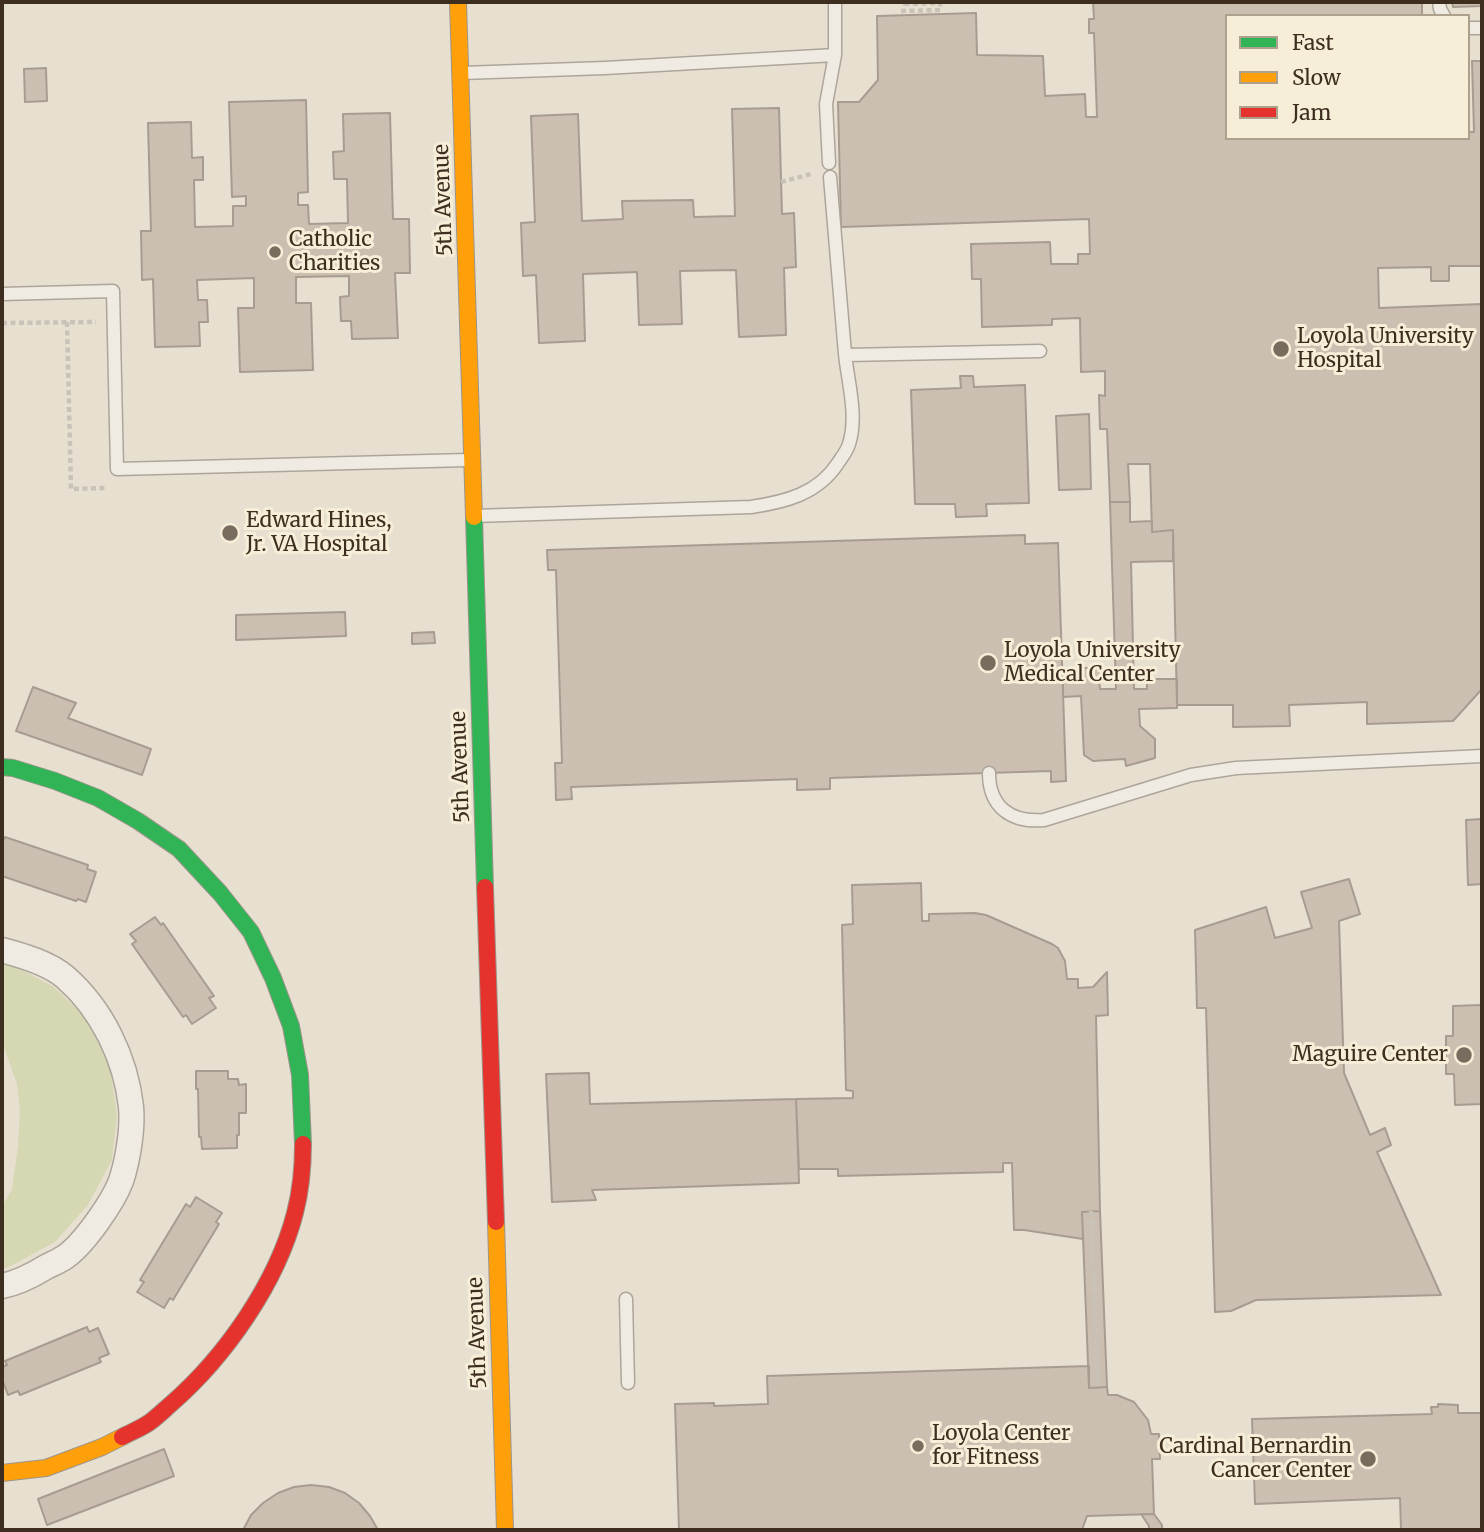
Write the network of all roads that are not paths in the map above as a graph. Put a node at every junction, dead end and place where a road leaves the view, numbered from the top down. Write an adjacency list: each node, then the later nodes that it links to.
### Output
1 (458, 2): 4 (street, 5th Avenue)
2 (835, 2): 3 (lane)
3 (835, 55): 4 (lane); 5 (lane)
4 (461, 73): 10 (street, 5th Avenue)
5 (829, 163)
6 (830, 177): 9 (lane)
7 (2, 294): 10 (lane)
8 (1040, 351): 9 (lane)
9 (845, 355): 11 (lane)
10 (473, 459): 11 (street, 5th Avenue)
11 (474, 516): 20 (street, 5th Avenue)
12 (1482, 756): 14 (lane)
13 (2, 767): 19 (street)
14 (989, 773)
15 (2, 950): 16 (street)
16 (2, 1286)
17 (626, 1298): 18 (lane)
18 (628, 1383)
19 (2, 1473)
20 (505, 1530)

